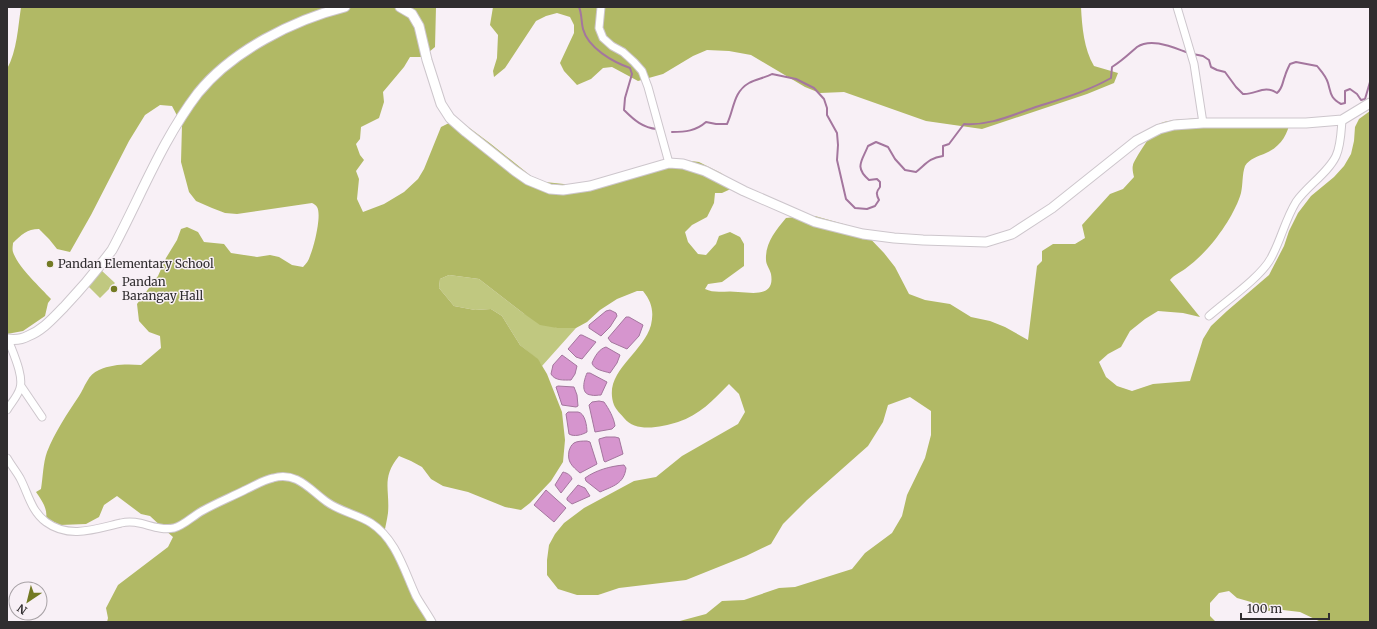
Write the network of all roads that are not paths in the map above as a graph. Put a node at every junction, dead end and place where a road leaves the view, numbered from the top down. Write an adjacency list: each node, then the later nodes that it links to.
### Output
1 (345, 7): 10 (street)
2 (400, 7): 8 (street)
3 (601, 7): 8 (street)
4 (1177, 7): 7 (street)
5 (1370, 103): 6 (street)
6 (1342, 120): 7 (street); 9 (street)
7 (1203, 123): 8 (street)
8 (669, 163)
9 (1208, 316)
10 (7, 339): 11 (street)
11 (21, 386): 12 (street); 13 (street)
12 (7, 410)
13 (42, 417)
14 (7, 458): 15 (street)
15 (432, 622)

